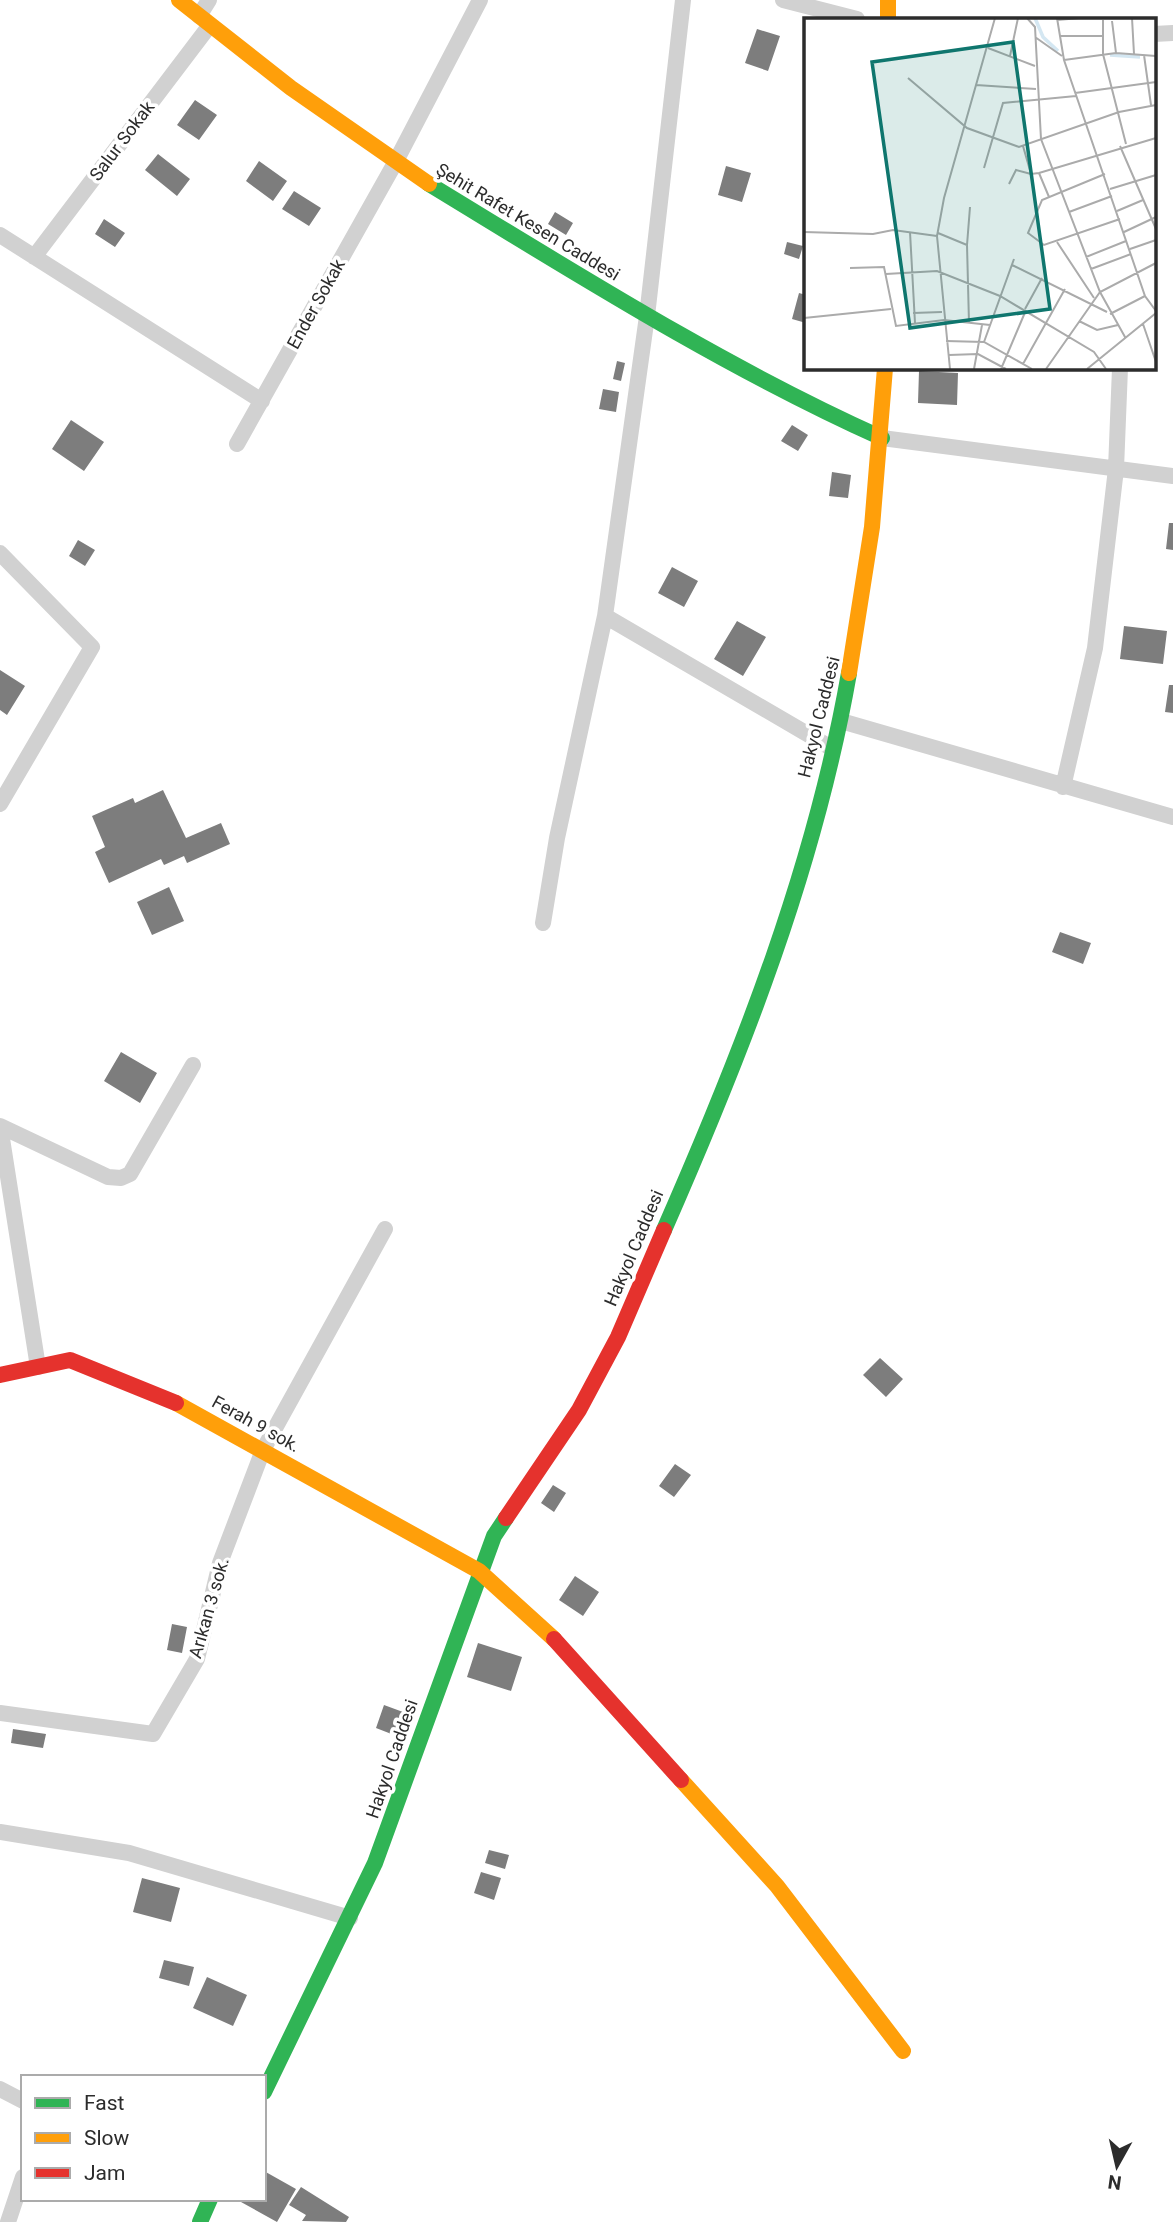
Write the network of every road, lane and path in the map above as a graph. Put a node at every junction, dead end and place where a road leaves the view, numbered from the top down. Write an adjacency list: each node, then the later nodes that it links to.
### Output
1 (179, 0): 9 (street, Şehit Rafet Kesen Caddesi)
2 (209, 0): 9 (street, Salur Sokak)
3 (480, 0): 10 (street, Ender Sokak)
4 (682, 0): 13 (street)
5 (783, 0): 7 (street)
6 (888, 0): 8 (street)
7 (853, 18)
8 (888, 18)
9 (204, 21): 10 (street, Şehit Rafet Kesen Caddesi); 12 (street, Salur Sokak)
10 (395, 163): 13 (street, Şehit Rafet Kesen Caddesi); 16 (street, Ender Sokak)
11 (0, 235): 12 (street)
12 (34, 257): 16 (street)
13 (647, 316): 17 (street, Şehit Rafet Kesen Caddesi); 22 (street)
14 (885, 369): 17 (street, Hakyol Caddesi)
15 (1120, 369): 19 (street)
16 (262, 401): 18 (street, Ender Sokak)
17 (881, 438): 19 (street); 23 (street, Hakyol Caddesi)
18 (237, 444)
19 (1116, 469): 20 (street); 25 (street)
20 (1173, 477)
21 (0, 553): 26 (street)
22 (605, 617): 24 (street); 28 (street)
23 (841, 721): 24 (street, Hakyol Caddesi); 25 (street)
24 (833, 748): 35 (street, Hakyol Caddesi)
25 (1063, 787): 27 (street)
26 (0, 804)
27 (1173, 817)
28 (543, 923)
29 (193, 1065): 30 (street)
30 (0, 1126): 32 (street)
31 (386, 1229): 34 (street)
32 (38, 1367): 33 (street, Ferah 9 sok.); 34 (street, Ferah 9 sok.)
33 (0, 1375)
34 (264, 1450): 35 (street, Ferah 9 sok.); 36 (street, Arıkan 3 sok.)
35 (479, 1572): 38 (street, Hakyol Caddesi); 39 (street, Ferah 9 sok.)
36 (0, 1713)
37 (0, 1832): 38 (street)
38 (350, 1918): 40 (street, Hakyol Caddesi)
39 (903, 2051)
40 (266, 2088)
41 (0, 2089): 42 (street)
42 (21, 2100)
43 (21, 2183): 45 (street)
44 (208, 2201): 46 (street)
45 (8, 2222)
46 (200, 2222)

